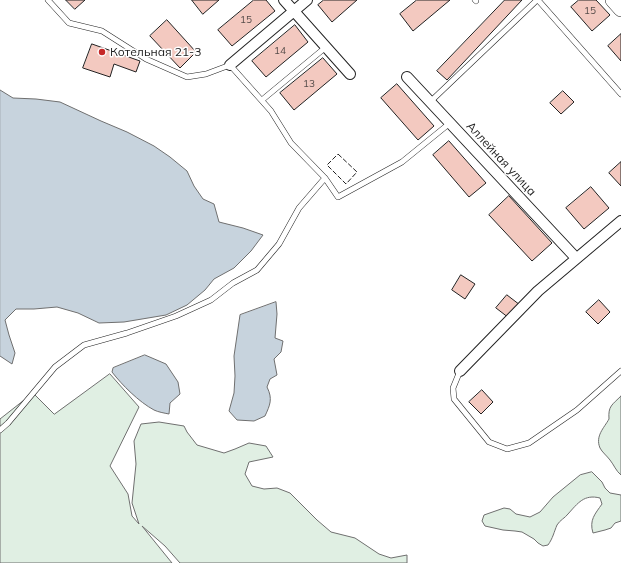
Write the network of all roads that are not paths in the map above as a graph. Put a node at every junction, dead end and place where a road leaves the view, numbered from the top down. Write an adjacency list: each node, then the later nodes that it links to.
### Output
1 (48, 0): 9 (lane)
2 (284, 0): 7 (street)
3 (306, 0): 7 (street)
4 (537, 0): 12 (lane); 14 (lane)
5 (613, 0): 6 (street)
6 (621, 9)
7 (294, 12): 8 (street); 9 (street)
8 (326, 47): 10 (street); 13 (lane)
9 (230, 65): 13 (lane)
10 (350, 74)
11 (407, 77): 14 (street, Аллейная улица)
12 (621, 94)
13 (262, 100): 16 (lane)
14 (430, 102): 15 (street, Аллейная улица)
15 (450, 123): 16 (lane); 18 (street, Аллейная улица)
16 (325, 178): 21 (lane)
17 (621, 221): 18 (street)
18 (576, 258): 19 (street)
19 (460, 371): 20 (lane)
20 (621, 371)
21 (0, 430)

